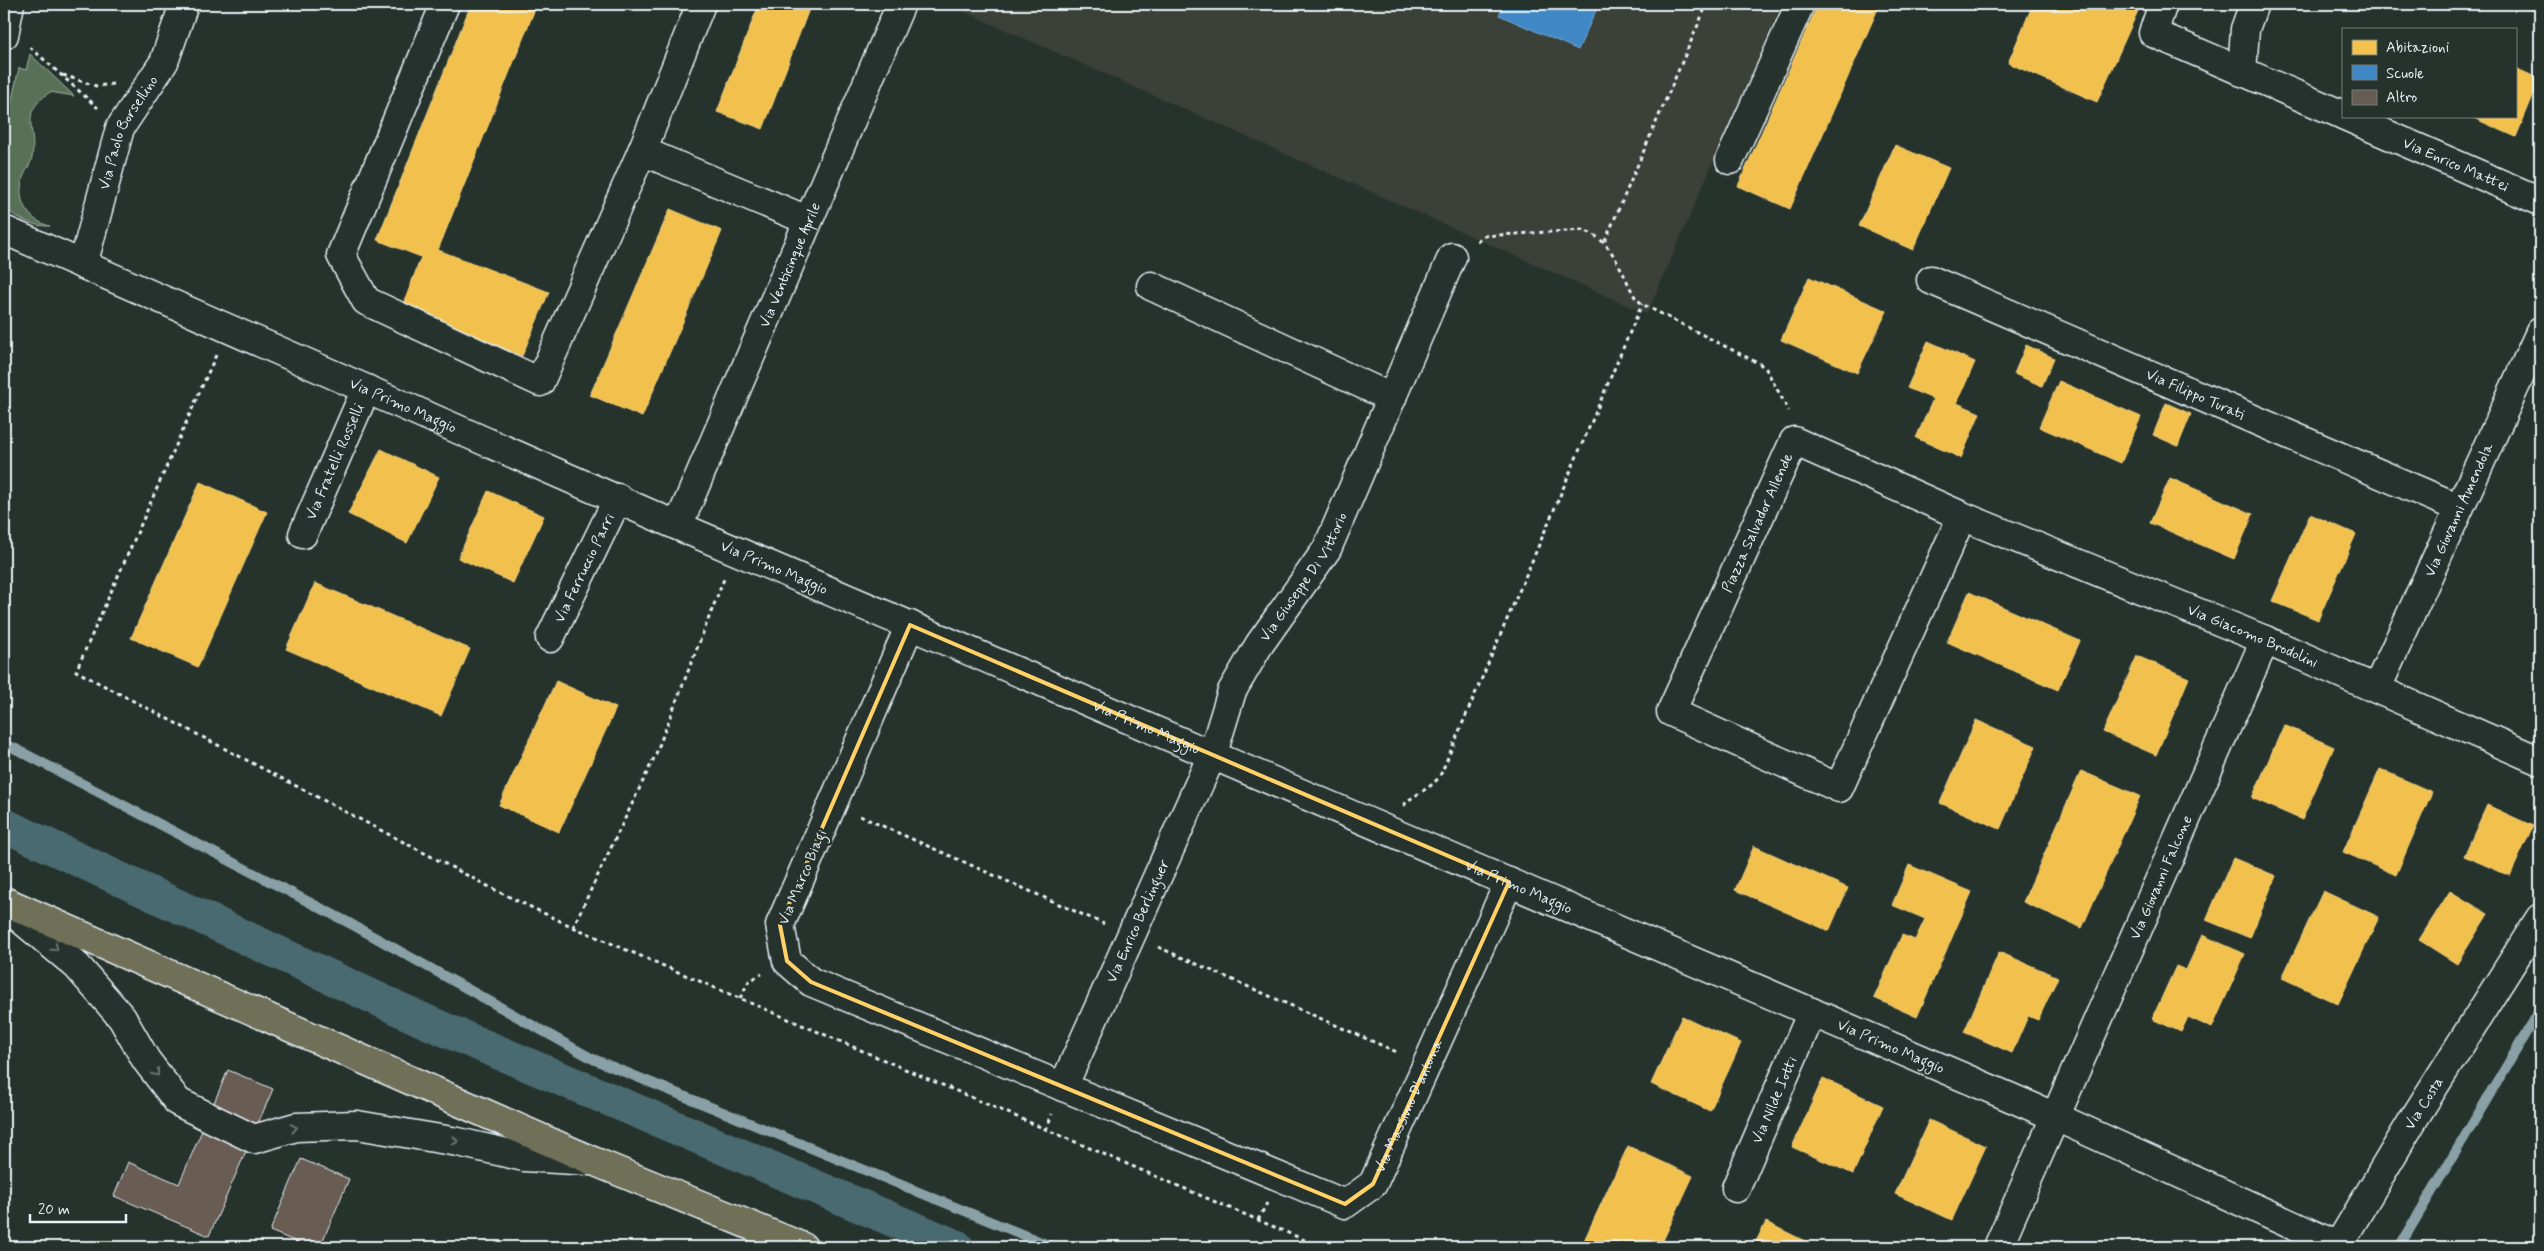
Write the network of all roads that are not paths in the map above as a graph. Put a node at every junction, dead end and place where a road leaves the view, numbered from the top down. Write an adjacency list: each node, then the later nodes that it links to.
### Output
1 (184, 4): 17 (street, Via Paolo Borsellino)
2 (445, 4): 11 (street)
3 (701, 4): 11 (street)
4 (901, 4): 14 (street, Via Venticinque Aprile)
5 (1800, 4): 12 (street)
6 (2163, 4): 8 (street, Via Enrico Mattei)
7 (2254, 4): 8 (street)
8 (2242, 72): 9 (street, Via Enrico Mattei)
9 (2342, 115)
10 (2349, 118): 13 (street, Via Enrico Mattei)
11 (642, 151): 14 (street)
12 (1730, 160)
13 (2540, 200)
14 (807, 220): 26 (street, Via Venticinque Aprile)
15 (4, 230): 17 (street, Via Primo Maggio)
16 (1452, 257): 22 (street, Via Giuseppe Di Vittorio)
17 (83, 265): 21 (street, Via Primo Maggio)
18 (1931, 280): 24 (street, Via Filippo Turati)
19 (1151, 286): 22 (street)
20 (2540, 332): 24 (street, Via Giovanni Amendola)
21 (366, 389): 23 (street, Via Primo Maggio); 27 (street, Via Fratelli Rosselli)
22 (1392, 398): 32 (street, Via Giuseppe Di Vittorio)
23 (618, 498): 26 (street, Via Primo Maggio); 29 (street, Via Ferruccio Parri)
24 (2459, 508): 31 (street, Via Giovanni Amendola)
25 (1962, 516): 25 (street, Piazza Salvador Allende); 30 (street, Via Giacomo Brodolini)
26 (678, 526): 28 (street, Via Primo Maggio)
27 (303, 534)
28 (910, 625): 32 (street, Via Primo Maggio); 39 (street, Via Marco Biagi)
29 (550, 638)
30 (2266, 640): 31 (street, Via Giacomo Brodolini); 40 (street, Via Giovanni Falcone)
31 (2377, 688): 33 (street, Via Giacomo Brodolini)
32 (1213, 753): 34 (street, Via Primo Maggio); 39 (street, Via Enrico Berlinguer)
33 (2540, 761)
34 (1509, 882): 38 (street, Via Primo Maggio); 39 (street, Via Massimo D'antona)
35 (4, 901): 41 (highway)
36 (4, 905): 41 (street, one-way to 41)
37 (2540, 918): 46 (street, Via Costa)
38 (1812, 1012): 40 (street, Via Primo Maggio); 42 (street, Via Nilde Iotti)
39 (1063, 1087)
40 (2056, 1116): 43 (street, Via Primo Maggio); 45 (street, Via Giovanni Falcone)
41 (593, 1161): 44 (highway)
42 (1736, 1188)
43 (2290, 1225): 46 (street, Via Costa)
44 (803, 1247)
45 (1998, 1247)
46 (2337, 1247)

